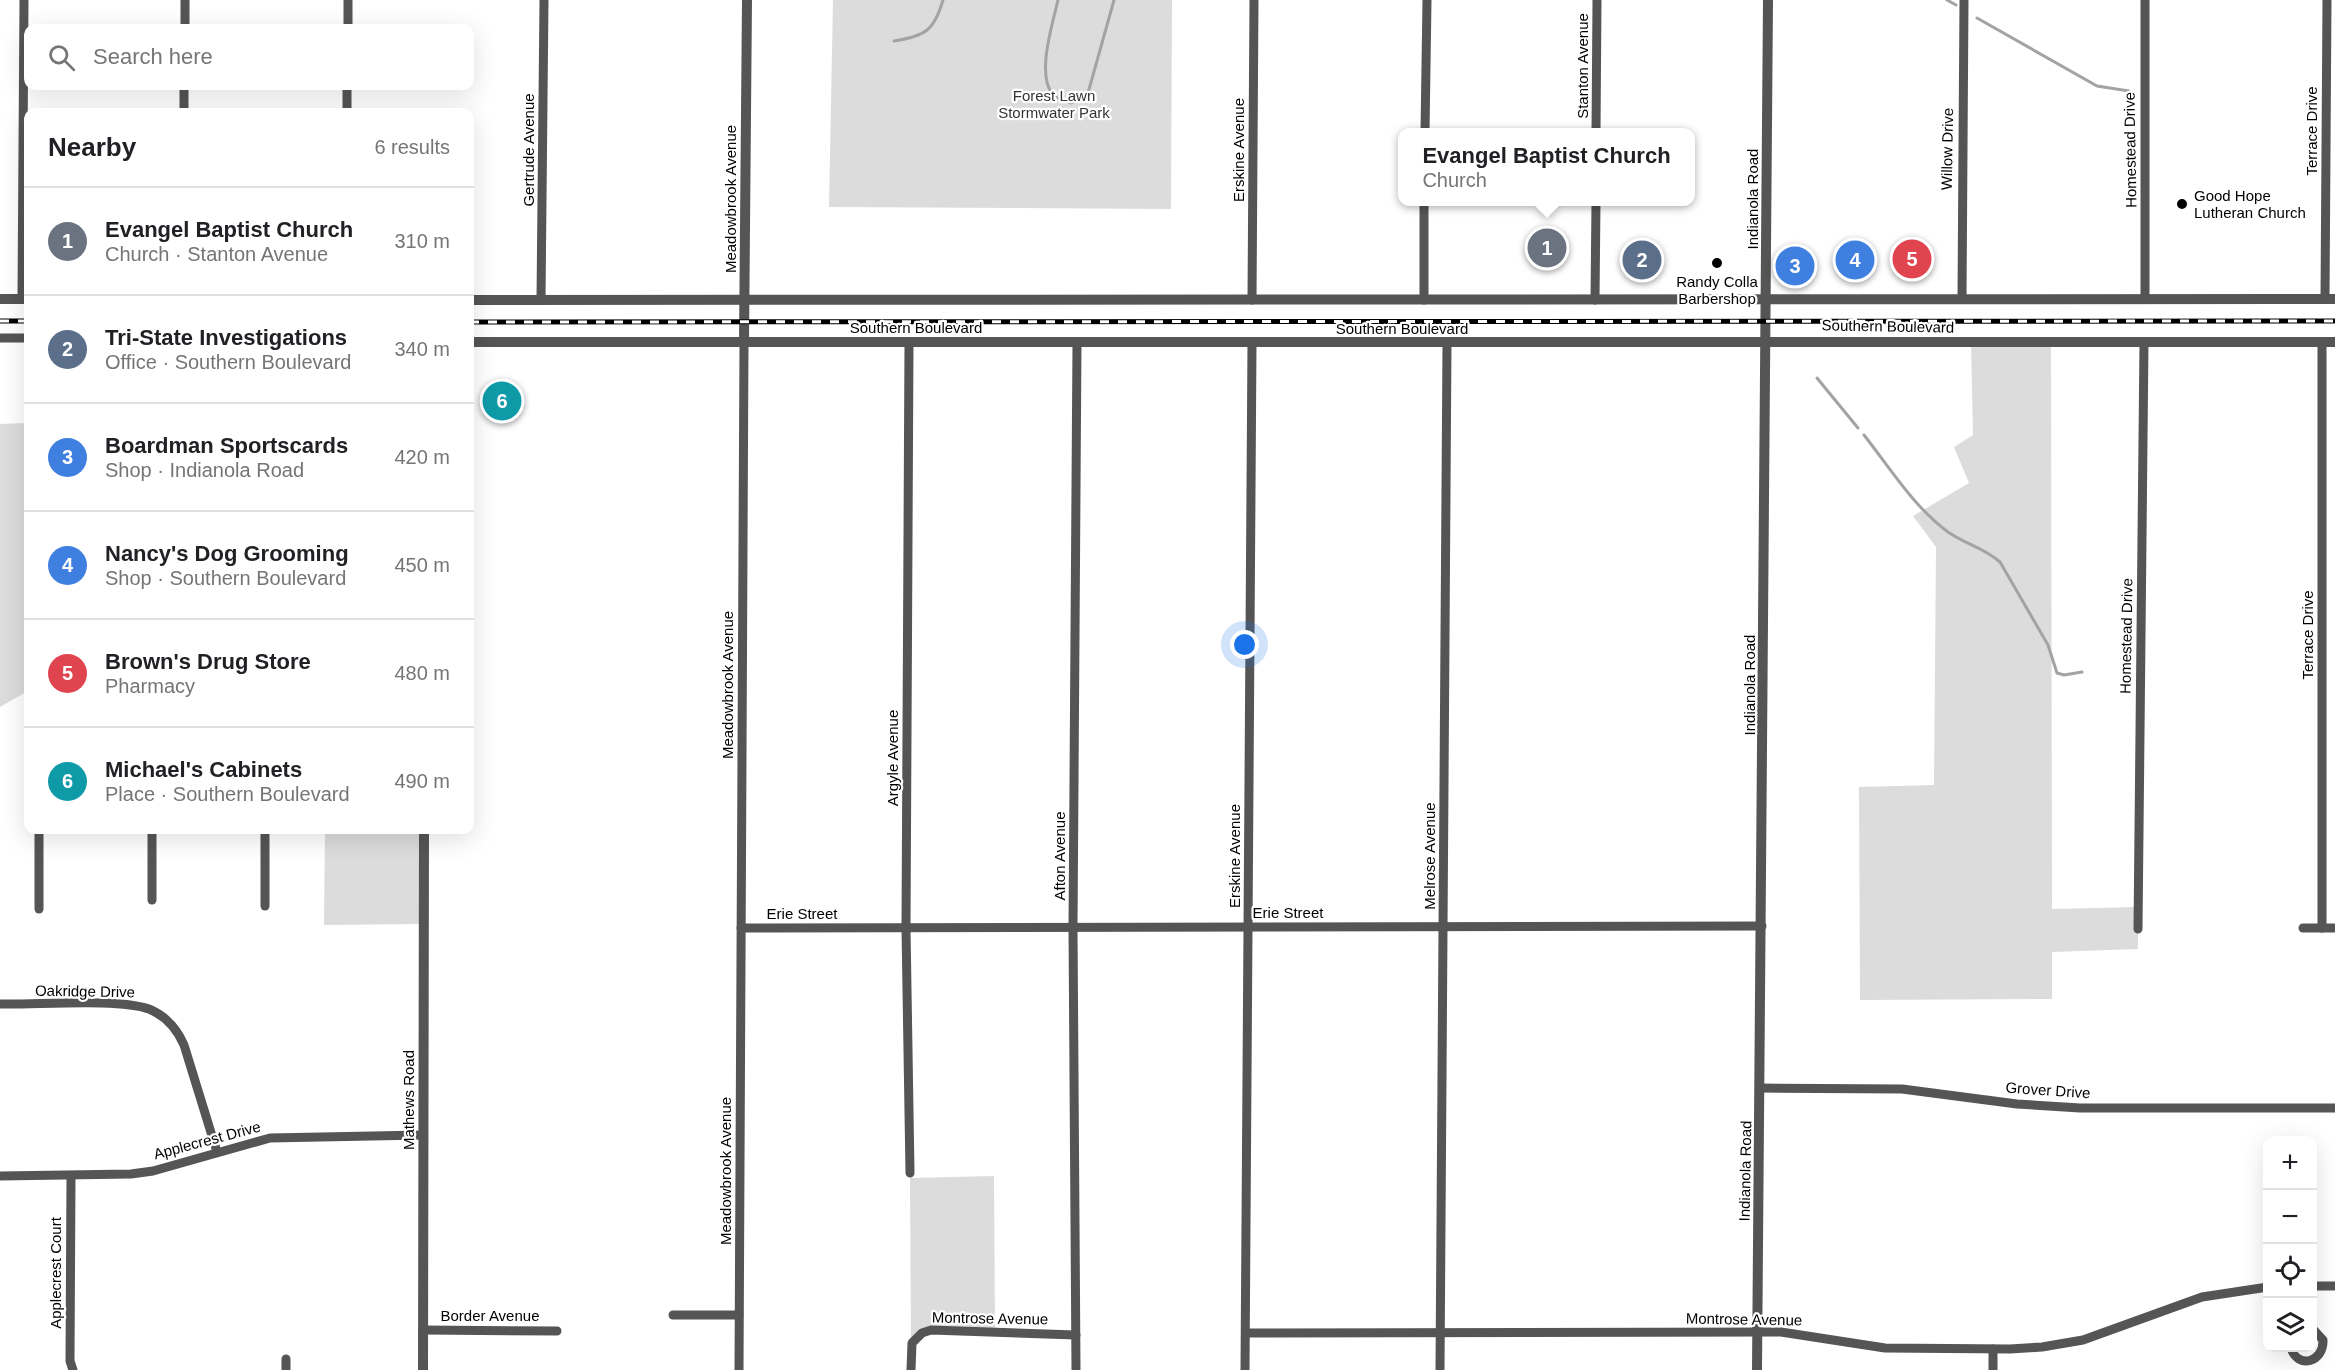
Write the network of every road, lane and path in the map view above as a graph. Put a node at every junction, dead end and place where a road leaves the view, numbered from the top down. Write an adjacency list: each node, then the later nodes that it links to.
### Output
1 (24, 0): 13 (street)
2 (185, 0): 14 (street)
3 (348, 0): 15 (street)
4 (544, 0): 32 (street, Gertrude Avenue)
5 (747, 0): 37 (street, Meadowbrook Avenue)
6 (1254, 0): 33 (street, Erskine Avenue)
7 (1427, 0): 22 (street)
8 (1597, 0): 23 (street, Stanton Avenue)
9 (1768, 0): 36 (street, Indianola Road)
10 (1964, 0): 26 (street, Willow Drive)
11 (2145, 0): 29 (street, Homestead Drive)
12 (2327, 0): 30 (street, Terrace Drive)
13 (24, 24)
14 (185, 24)
15 (348, 24)
16 (24, 90): 19 (street)
17 (184, 90): 20 (street)
18 (347, 90): 21 (street)
19 (24, 108)
20 (184, 108)
21 (347, 108)
22 (1425, 128)
23 (1596, 128)
24 (1424, 206): 34 (street)
25 (1596, 206): 35 (street)
26 (1962, 298): 29 (street, Southern Boulevard); 36 (street, Southern Boulevard)
27 (0, 299): 28 (street)
28 (24, 299)
29 (2145, 299): 30 (street, Southern Boulevard)
30 (2330, 299)
31 (474, 300): 32 (street, Southern Boulevard)
32 (541, 300): 37 (street, Southern Boulevard)
33 (1252, 300): 34 (street, Southern Boulevard); 37 (street, Southern Boulevard)
34 (1424, 300): 35 (street, Southern Boulevard)
35 (1595, 300): 36 (street, Southern Boulevard)
36 (1767, 300): 40 (street, Indianola Road)
37 (745, 301): 42 (street, Meadowbrook Avenue)
38 (0, 338): 39 (street)
39 (24, 338)
40 (1766, 340): 46 (street, Southern Boulevard); 49 (street, Southern Boulevard); 57 (street, Indianola Road)
41 (474, 342): 42 (street, Southern Boulevard)
42 (744, 342): 43 (street, Southern Boulevard); 60 (street, Meadowbrook Avenue)
43 (909, 342): 44 (street, Southern Boulevard); 61 (street, Argyle Avenue)
44 (1077, 342): 45 (street, Southern Boulevard); 62 (street, Afton Avenue)
45 (1252, 342): 49 (street, Southern Boulevard); 58 (street, Erskine Avenue)
46 (2144, 342): 47 (street, Southern Boulevard); 66 (street, Homestead Drive)
47 (2322, 342): 48 (street, Southern Boulevard); 64 (street, Terrace Drive)
48 (2335, 342)
49 (1448, 343): 59 (street, Melrose Avenue)
50 (39, 834): 56 (street)
51 (152, 834): 54 (street)
52 (265, 834): 55 (street)
53 (423, 834): 70 (street, Mathews Road)
54 (152, 900)
55 (265, 906)
56 (39, 909)
57 (1762, 926): 59 (street, Erie Street); 68 (street, Indianola Road)
58 (1248, 927): 59 (street, Erie Street); 62 (street, Erie Street); 83 (street, Erskine Avenue)
59 (1444, 927): 85 (street, Melrose Avenue)
60 (741, 928): 61 (street, Erie Street); 79 (street, Meadowbrook Avenue)
61 (906, 928): 62 (street, Erie Street); 72 (street, Argyle Avenue)
62 (1073, 928): 86 (street, Afton Avenue)
63 (2303, 928): 64 (street)
64 (2322, 928): 65 (street)
65 (2335, 928)
66 (2138, 929)
67 (0, 1005): 71 (street, Oakridge Drive)
68 (1760, 1088): 69 (street, Grover Drive); 82 (street, Indianola Road)
69 (2335, 1108)
70 (423, 1135): 71 (street, Applecrest Drive); 80 (street, Mathews Road)
71 (217, 1152): 74 (street, Applecrest Drive)
72 (910, 1173)
73 (0, 1176): 74 (street, Applecrest Drive)
74 (71, 1176): 90 (street, Applecrest Court)
75 (2317, 1286): 76 (street)
76 (2335, 1286)
77 (2263, 1288): 87 (street, Montrose Avenue)
78 (673, 1315): 79 (street)
79 (739, 1315): 93 (street, Meadowbrook Avenue)
80 (423, 1330): 81 (street, Border Avenue); 92 (street, Mathews Road)
81 (557, 1331)
82 (1758, 1332): 85 (street, Montrose Avenue); 87 (street, Montrose Avenue); 98 (street, Indianola Road)
83 (1246, 1333): 85 (street, Montrose Avenue); 96 (street, Erskine Avenue)
84 (2317, 1333): 88 (street)
85 (1441, 1334): 97 (street, Melrose Avenue)
86 (1076, 1335): 94 (street, Montrose Avenue); 95 (street, Afton Avenue)
87 (1993, 1349): 99 (street)
88 (2293, 1352)
89 (286, 1359): 91 (street)
90 (73, 1370)
91 (286, 1370)
92 (423, 1370)
93 (738, 1370)
94 (911, 1370)
95 (1076, 1370)
96 (1245, 1370)
97 (1440, 1370)
98 (1757, 1370)
99 (1993, 1370)

